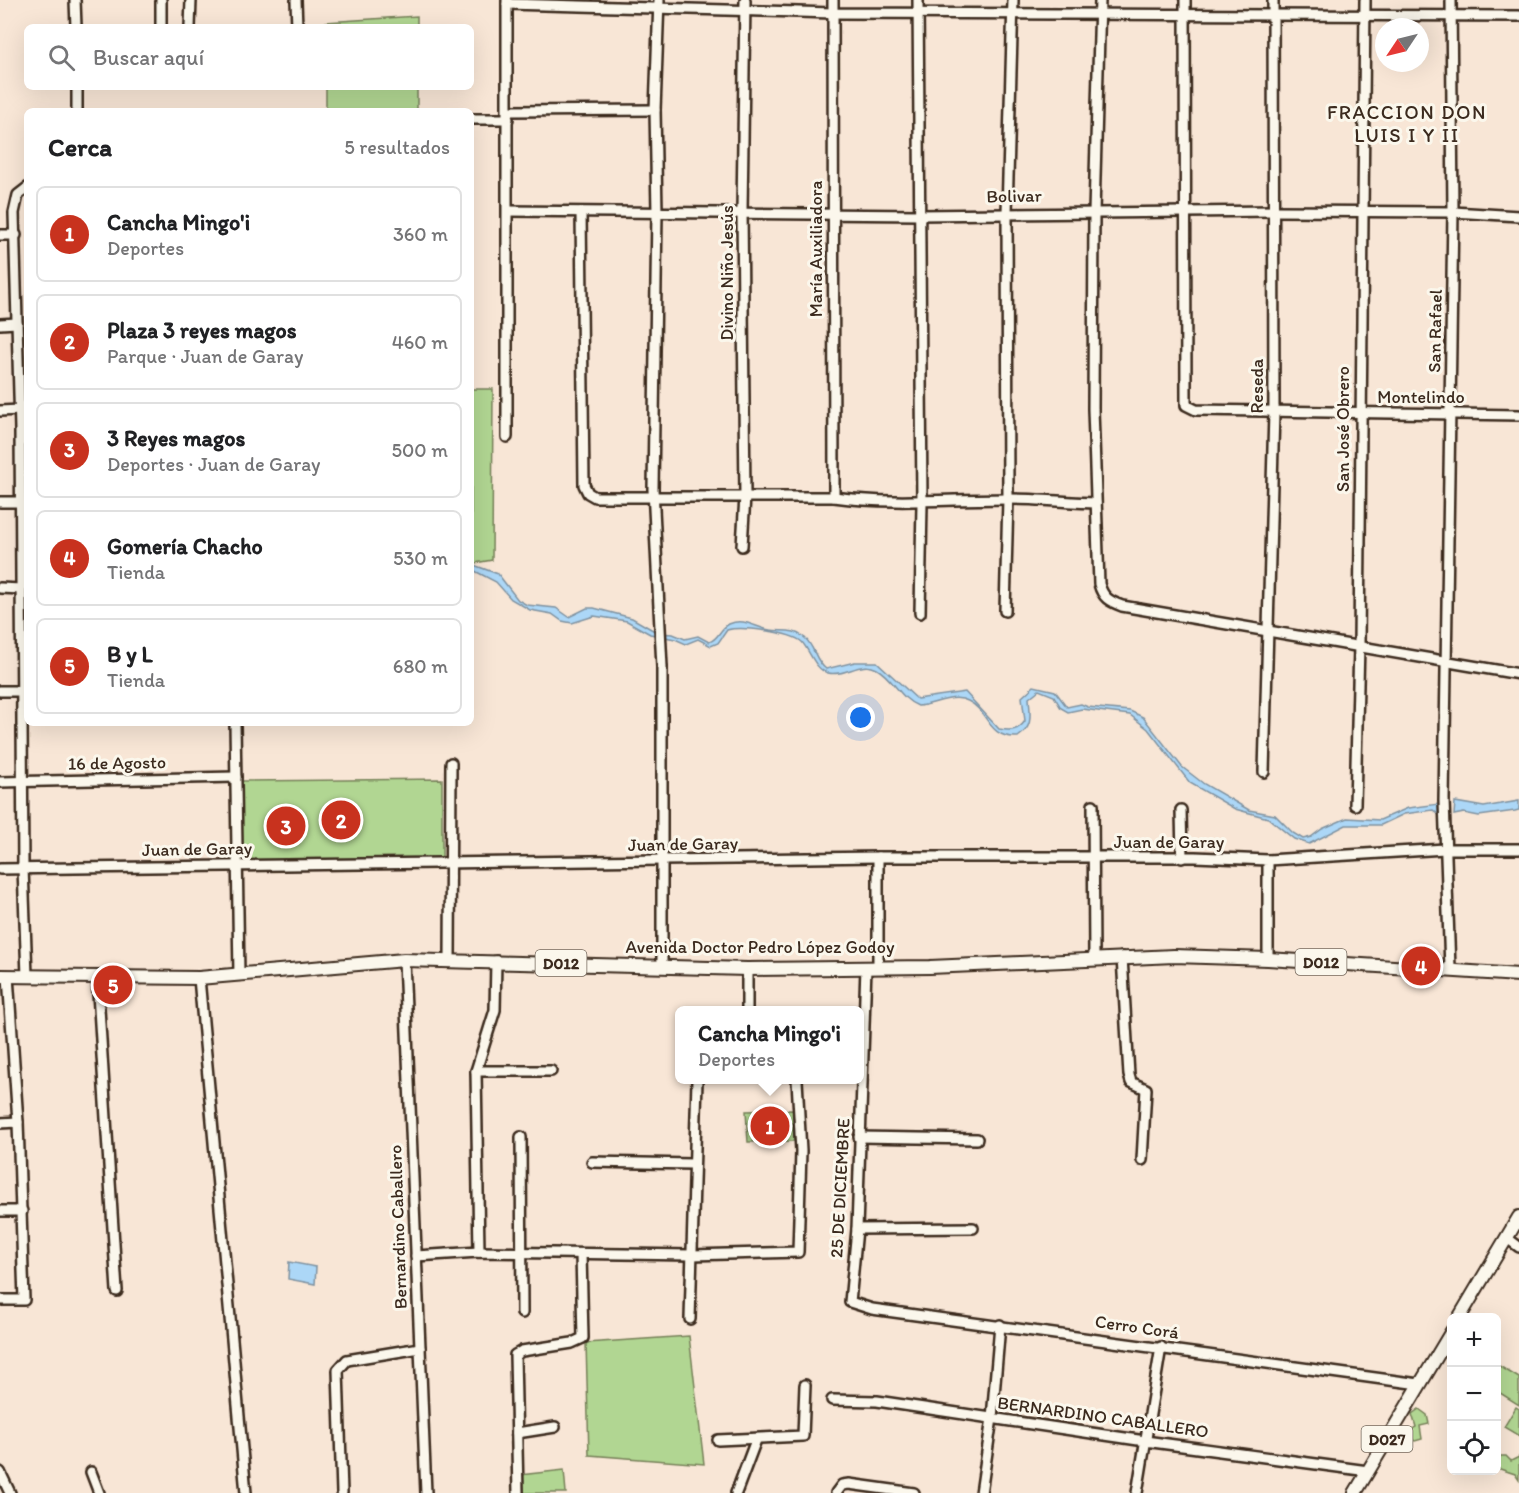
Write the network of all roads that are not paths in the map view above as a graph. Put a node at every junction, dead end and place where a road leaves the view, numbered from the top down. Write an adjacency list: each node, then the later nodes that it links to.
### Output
1 (75, 0): 26 (street)
2 (161, 0): 27 (street)
3 (191, 0): 28 (street)
4 (296, 0): 29 (street)
5 (745, 0): 16 (street, Divino Niño Jesús)
6 (833, 0): 18 (street, María Auxiliadora)
7 (918, 0): 17 (street)
8 (1013, 0): 19 (street)
9 (1100, 0): 20 (street)
10 (1185, 0): 21 (street)
11 (1273, 0): 22 (street, Reseda)
12 (1365, 0): 24 (street, San José Obrero)
13 (1451, 0): 23 (street, San Rafael)
14 (507, 2): 15 (street); 33 (street)
15 (659, 5): 16 (street); 32 (street)
16 (745, 11): 18 (street); 37 (street, Divino Niño Jesús)
17 (917, 12): 18 (street); 19 (street); 47 (street)
18 (833, 13): 46 (street, María Auxiliadora)
19 (1013, 13): 20 (street); 41 (street)
20 (1099, 13): 21 (street); 42 (street)
21 (1185, 13): 22 (street); 43 (street)
22 (1273, 13): 24 (street); 38 (street, Reseda)
23 (1451, 15): 24 (street); 25 (street); 44 (street, San Rafael)
24 (1365, 16): 45 (street, San José Obrero)
25 (1519, 16)
26 (76, 24)
27 (161, 24)
28 (190, 24)
29 (297, 24)
30 (77, 90): 31 (street)
31 (77, 108)
32 (655, 110): 33 (street); 40 (street)
33 (508, 115): 34 (street); 36 (street)
34 (474, 119)
35 (23, 191): 50 (street)
36 (508, 211): 39 (street, Bolivar); 61 (street)
37 (742, 211): 40 (street, Bolivar); 46 (street, Bolivar); 62 (street, Divino Niño Jesús)
38 (1274, 211): 43 (street, Bolivar); 45 (street, Bolivar); 56 (street, Reseda)
39 (581, 212): 40 (street, Bolivar); 63 (street)
40 (657, 212): 63 (street)
41 (1007, 212): 42 (street, Bolivar); 47 (street, Bolivar); 65 (street)
42 (1094, 212): 43 (street, Bolivar); 69 (street)
43 (1187, 212): 56 (street, Montelindo)
44 (1453, 212): 45 (street, Bolivar); 48 (street, Bolivar); 58 (street, San Rafael)
45 (1362, 213): 57 (street, San José Obrero)
46 (832, 214): 47 (street, Bolivar); 64 (street, María Auxiliadora)
47 (920, 214): 68 (street)
48 (1519, 216)
49 (0, 235): 50 (street)
50 (16, 235): 51 (street)
51 (17, 323): 52 (street); 53 (street)
52 (0, 324)
53 (22, 339): 54 (street)
54 (20, 410): 55 (street); 60 (street)
55 (0, 411)
56 (1274, 412): 57 (street, Montelindo); 76 (street, Reseda)
57 (1359, 413): 58 (street, Montelindo); 77 (street, San José Obrero)
58 (1450, 413): 59 (street, Montelindo); 78 (street, San Rafael)
59 (1519, 415)
60 (24, 430): 67 (street)
61 (507, 438)
62 (745, 496): 63 (street); 64 (street); 70 (street, Divino Niño Jesús)
63 (653, 497): 97 (street)
64 (834, 497): 68 (street)
65 (1008, 499): 68 (street); 69 (street); 74 (street)
66 (0, 502): 67 (street)
67 (19, 502): 72 (street)
68 (922, 503): 75 (street)
69 (1096, 503): 76 (street)
70 (742, 546)
71 (0, 588): 72 (street)
72 (21, 589): 73 (street)
73 (24, 599): 81 (street)
74 (1005, 611)
75 (920, 613)
76 (1268, 632): 77 (street); 84 (street, Reseda)
77 (1359, 645): 78 (street); 89 (street, San José Obrero)
78 (1448, 662): 79 (street); 91 (street, San Rafael)
79 (1519, 674)
80 (0, 691): 81 (street)
81 (24, 691): 87 (street)
82 (235, 726): 85 (street)
83 (451, 763): 98 (street)
84 (1264, 772)
85 (236, 777): 87 (street, 16 de Agosto); 99 (street)
86 (0, 782): 87 (street, 16 de Agosto)
87 (24, 782): 100 (street)
88 (1093, 804): 94 (street)
89 (1355, 805)
90 (1181, 810): 95 (street)
91 (1445, 849): 92 (street, Juan de Garay); 96 (street, Juan de Garay); 111 (street, San Rafael)
92 (1519, 849)
93 (878, 857): 94 (street, Juan de Garay); 97 (street, Juan de Garay); 109 (street, 25 DE DICIEMBRE)
94 (1093, 858): 95 (street, Juan de Garay); 103 (street)
95 (1182, 858): 96 (street, Juan de Garay)
96 (1268, 860): 104 (street)
97 (663, 861): 98 (street, Juan de Garay); 108 (street)
98 (450, 863): 99 (street, Juan de Garay); 106 (street)
99 (236, 864): 100 (street, Juan de Garay); 112 (street)
100 (23, 868): 101 (street, Juan de Garay); 115 (street)
101 (0, 869)
102 (1122, 957): 103 (main road, Avenida Doctor Pedro López Godoy / D012); 104 (main road, Avenida Doctor Pedro López Godoy / D012); 130 (street)
103 (1094, 958): 109 (main road, Avenida Doctor Pedro López Godoy / D012)
104 (1268, 959): 111 (main road, Avenida Doctor Pedro López Godoy / D012)
105 (404, 960): 106 (main road, Avenida Doctor Pedro López Godoy / D012); 112 (main road, Avenida Doctor Pedro López Godoy / D012); 144 (street, Bernardino Caballero)
106 (450, 960): 107 (main road, Avenida Doctor Pedro López Godoy / D012)
107 (496, 961): 108 (main road, Avenida Doctor Pedro López Godoy / D012); 119 (street)
108 (662, 966): 110 (main road, Avenida Doctor Pedro López Godoy / D012)
109 (872, 967): 110 (main road, Avenida Doctor Pedro López Godoy / D012); 121 (street, 25 DE DICIEMBRE)
110 (747, 969): 118 (street)
111 (1450, 969): 113 (main road, Avenida Doctor Pedro López Godoy / D012)
112 (239, 975): 117 (main road, Avenida Doctor Pedro López Godoy / D012)
113 (1519, 975)
114 (4, 976): 115 (main road, Avenida Doctor Pedro López Godoy / D012); 125 (street)
115 (27, 976): 116 (main road, Avenida Doctor Pedro López Godoy / D012)
116 (97, 977): 117 (main road, Avenida Doctor Pedro López Godoy / D012); 145 (street)
117 (199, 978): 169 (street)
118 (747, 1006)
119 (476, 1071): 120 (street); 140 (street)
120 (550, 1071)
121 (864, 1072)
122 (697, 1084): 132 (street)
123 (797, 1084): 143 (street)
124 (863, 1084): 128 (street, 25 DE DICIEMBRE)
125 (18, 1122): 126 (street); 134 (street)
126 (0, 1123)
127 (520, 1137): 141 (street)
128 (859, 1137): 129 (street); 137 (street, 25 DE DICIEMBRE)
129 (977, 1139)
130 (1142, 1160)
131 (592, 1162): 132 (street)
132 (692, 1164): 143 (street)
133 (0, 1211): 134 (street)
134 (22, 1211): 146 (street)
135 (1519, 1217): 138 (main road)
136 (973, 1228): 137 (street)
137 (857, 1229): 147 (street, 25 DE DICIEMBRE)
138 (1507, 1238): 139 (street); 148 (main road)
139 (1519, 1246)
140 (479, 1252): 141 (street); 144 (street)
141 (521, 1253): 142 (street); 149 (street)
142 (581, 1254): 143 (street); 160 (street)
143 (692, 1255): 150 (street)
144 (416, 1256): 154 (street, Bernardino Caballero)
145 (117, 1291)
146 (0, 1300)
147 (850, 1302): 151 (street, Cerro Corá)
148 (1461, 1313)
149 (522, 1314)
150 (690, 1320)
151 (1000, 1324): 153 (street, Cerro Corá); 158 (street)
152 (1447, 1339): 156 (main road, D027)
153 (1161, 1347): 156 (street, Cerro Corá); 163 (street)
154 (420, 1348): 170 (street); 171 (street, Bernardino Caballero)
155 (805, 1384): 162 (street)
156 (1419, 1384): 164 (main road, D027)
157 (832, 1400): 158 (street, BERNARDINO CABALLERO)
158 (992, 1418): 163 (street, BERNARDINO CABALLERO); 176 (street)
159 (555, 1427): 160 (street)
160 (517, 1433): 172 (street)
161 (718, 1440): 162 (street)
162 (756, 1440): 173 (street)
163 (1145, 1442): 164 (street, BERNARDINO CABALLERO); 177 (street)
164 (1368, 1471): 178 (main road, D027)
165 (0, 1472): 167 (street)
166 (91, 1472): 168 (street)
167 (10, 1493)
168 (99, 1493)
169 (246, 1493)
170 (342, 1493)
171 (426, 1493)
172 (518, 1493)
173 (736, 1493)
174 (836, 1493): 175 (street)
175 (914, 1493)
176 (981, 1493)
177 (1137, 1493)
178 (1355, 1493)

